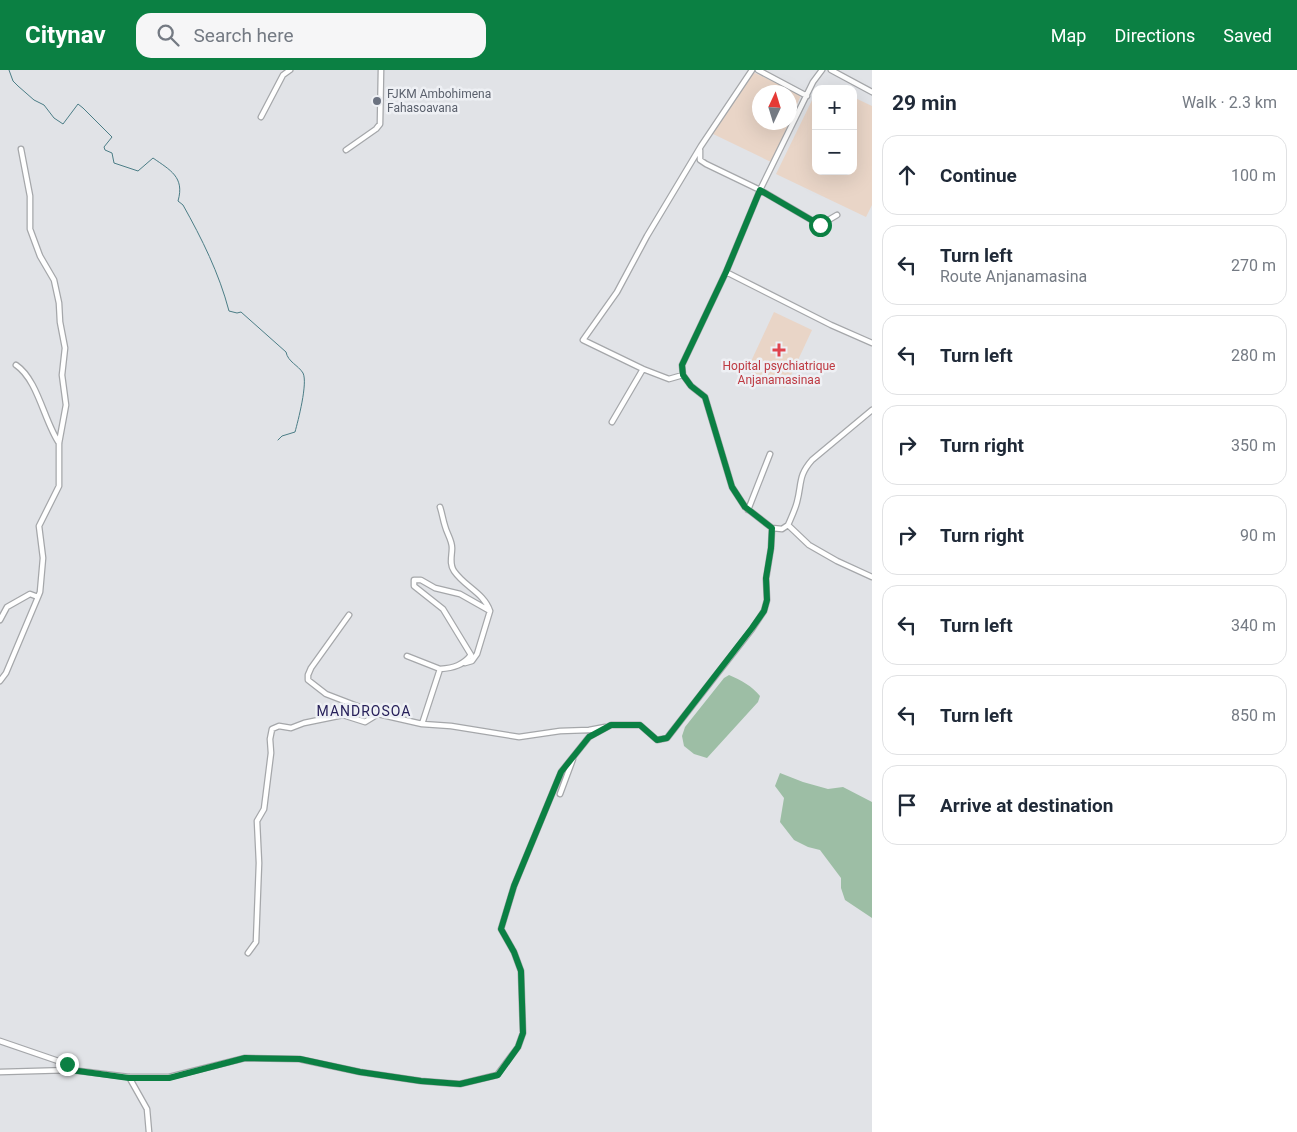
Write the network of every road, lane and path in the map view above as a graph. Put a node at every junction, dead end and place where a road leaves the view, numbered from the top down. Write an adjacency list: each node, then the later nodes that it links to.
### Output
1 (290, 70): 9 (street)
2 (381, 70): 12 (street)
3 (752, 70): 10 (street)
4 (758, 70): 8 (street)
5 (822, 70): 8 (street)
6 (831, 70): 7 (street)
7 (872, 92)
8 (807, 96): 13 (street)
9 (261, 117)
10 (701, 146): 13 (street); 18 (street)
11 (21, 149): 22 (street)
12 (346, 150)
13 (760, 190): 14 (street); 15 (street)
14 (837, 215)
15 (726, 272): 16 (street); 19 (street)
16 (872, 343)
17 (16, 365): 22 (street)
18 (643, 369): 19 (street); 21 (street)
19 (683, 375): 25 (street)
20 (872, 410): 26 (street)
21 (612, 422)
22 (60, 444): 29 (street)
23 (770, 454): 25 (street)
24 (440, 507): 30 (street)
25 (748, 510): 27 (street)
26 (788, 525): 27 (street); 28 (street)
27 (772, 528): 39 (street)
28 (872, 577)
29 (38, 597): 32 (street); 36 (street)
30 (490, 611): 34 (street); 34 (street)
31 (349, 615): 37 (street)
32 (0, 620)
33 (407, 656): 35 (street)
34 (464, 663): 35 (street)
35 (440, 669): 38 (street)
36 (0, 681)
37 (378, 714): 38 (street); 42 (street)
38 (422, 724): 39 (street)
39 (611, 725): 40 (street)
40 (575, 756): 41 (street); 46 (street)
41 (560, 794)
42 (248, 953)
43 (0, 1041): 44 (street)
44 (71, 1070): 45 (street); 46 (street)
45 (0, 1072)
46 (129, 1078): 47 (street)
47 (149, 1132)

